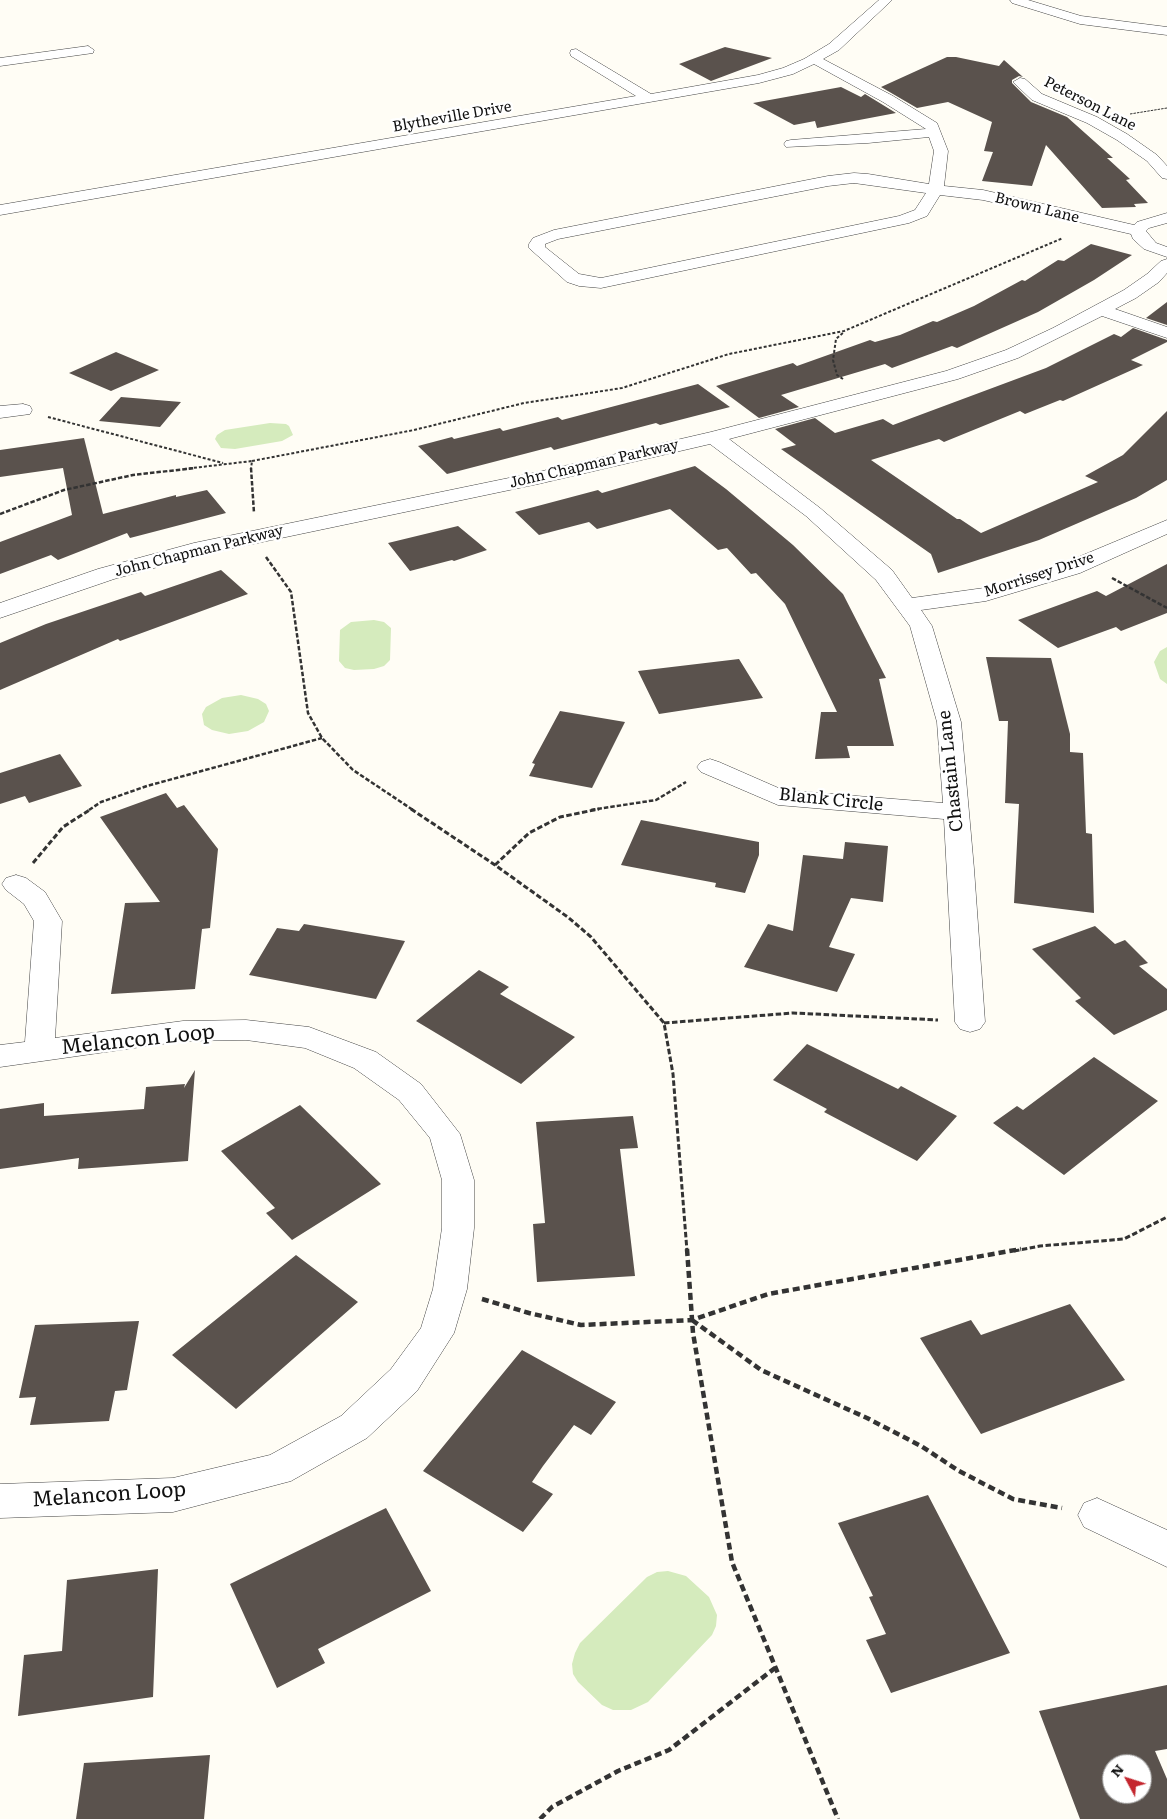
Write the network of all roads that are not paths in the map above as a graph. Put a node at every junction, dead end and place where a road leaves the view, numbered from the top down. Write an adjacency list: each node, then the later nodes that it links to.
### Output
1 (886, 0): 6 (street, Blytheville Drive)
2 (1016, 0): 3 (street)
3 (1167, 30)
4 (88, 50): 7 (street)
5 (576, 53): 9 (street)
6 (814, 60): 9 (street, Blytheville Drive); 10 (street)
7 (0, 62)
8 (1020, 82): 12 (street, Peterson Lane)
9 (650, 99): 15 (street, Blytheville Drive)
10 (934, 132): 11 (street); 14 (street)
11 (791, 144)
12 (1160, 158): 13 (street, Peterson Lane)
13 (1167, 175)
14 (936, 190): 14 (street, Brown Lane); 17 (street, Brown Lane)
15 (0, 210)
16 (1167, 218): 17 (street)
17 (1138, 231): 18 (street)
18 (1167, 252)
19 (1167, 264): 20 (street, John Chapman Parkway)
20 (1101, 310): 21 (street); 24 (street, John Chapman Parkway)
21 (1167, 334)
22 (23, 410): 23 (street)
23 (0, 412)
24 (714, 437): 26 (street, Chastain Lane); 27 (street, John Chapman Parkway)
25 (1167, 526): 26 (street, Morrissey Drive)
26 (906, 605): 29 (street, Chastain Lane)
27 (0, 611)
28 (710, 767): 29 (street, Blank Circle)
29 (957, 812): 31 (street, Chastain Lane)
30 (16, 884): 32 (street)
31 (970, 1022)
32 (39, 1051): 33 (street, Melancon Loop); 34 (street, Melancon Loop)
33 (0, 1056)
34 (0, 1501)
35 (1097, 1516): 36 (street)
36 (1167, 1549)

